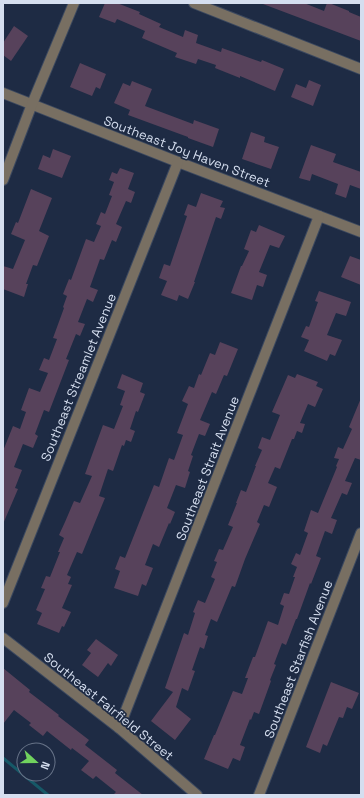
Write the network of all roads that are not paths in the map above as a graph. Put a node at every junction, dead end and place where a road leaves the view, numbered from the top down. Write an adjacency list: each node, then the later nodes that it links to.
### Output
1 (74, 3): 5 (street)
2 (194, 3): 3 (street)
3 (361, 68)
4 (3, 93): 5 (street, Southeast Joy Haven Street)
5 (32, 104): 6 (street, Southeast Joy Haven Street); 7 (street)
6 (178, 162): 8 (street, Southeast Joy Haven Street); 11 (street, Southeast Streamlet Avenue)
7 (3, 180)
8 (319, 216): 9 (street, Southeast Joy Haven Street); 13 (street, Southeast Strait Avenue)
9 (361, 232)
10 (361, 533): 15 (street, Southeast Starfish Avenue)
11 (3, 603)
12 (3, 638): 13 (street, Southeast Fairfield Street)
13 (119, 728): 14 (street, Southeast Fairfield Street)
14 (197, 795)
15 (259, 795)

